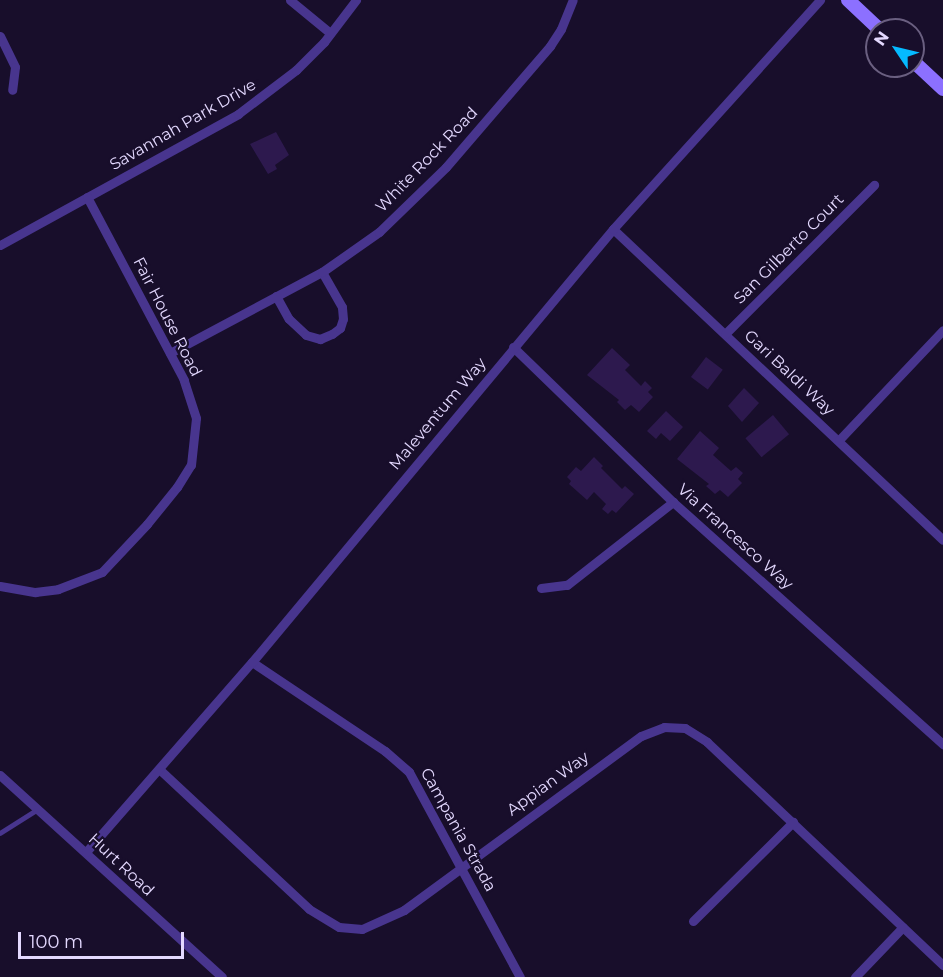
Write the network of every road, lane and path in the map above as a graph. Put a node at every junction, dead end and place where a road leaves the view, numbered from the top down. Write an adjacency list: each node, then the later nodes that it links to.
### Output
1 (290, 0): 7 (street)
2 (356, 0): 7 (street, Savannah Park Drive)
3 (573, 0): 16 (street, White Rock Road)
4 (820, 0): 14 (street, Maleventum Way)
5 (848, 0): 6 (main road)
6 (867, 18)
7 (330, 33): 13 (street, Savannah Park Drive)
8 (0, 36): 11 (street)
9 (925, 72): 10 (main road)
10 (943, 89)
11 (12, 90)
12 (874, 185): 19 (street, San Gilberto Court)
13 (87, 197): 15 (street, Savannah Park Drive); 21 (street, Fair House Road)
14 (612, 229): 19 (street, Gari Baldi Way); 20 (street, Maleventum Way)
15 (0, 245)
16 (322, 272): 17 (street, White Rock Road); 17 (street)
17 (276, 297): 21 (street, White Rock Road)
18 (943, 330): 22 (street)
19 (725, 334): 22 (street, Gari Baldi Way)
20 (513, 347): 23 (street, Via Francesco Way); 27 (street, Maleventum Way)
21 (170, 352): 25 (street, Fair House Road)
22 (839, 440): 24 (street, Gari Baldi Way)
23 (673, 502): 26 (street); 28 (street, Via Francesco Way)
24 (943, 540)
25 (0, 586)
26 (541, 588)
27 (252, 662): 29 (street, Maleventum Way); 35 (street, Campania Strada)
28 (943, 744)
29 (159, 769): 34 (street, Maleventum Way); 35 (street, Appian Way)
30 (0, 775): 31 (street, Hurt Road)
31 (38, 808): 33 (lane); 34 (street, Hurt Road)
32 (793, 822): 35 (street, Appian Way); 36 (street); 37 (street, Appian Way)
33 (0, 833)
34 (86, 852): 39 (street, Hurt Road)
35 (461, 865): 40 (street, Campania Strada)
36 (693, 921)
37 (903, 927): 38 (street, Appian Way); 41 (street)
38 (943, 964)
39 (222, 977)
40 (519, 977)
41 (855, 977)

